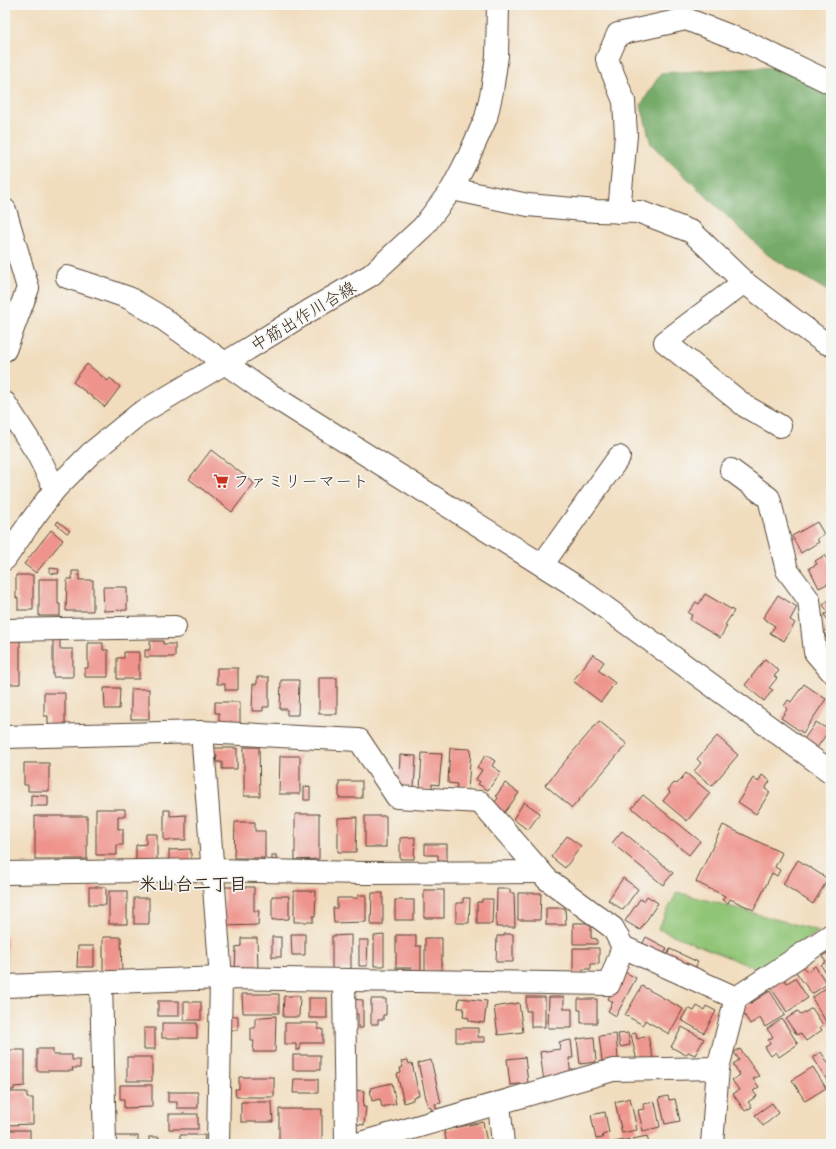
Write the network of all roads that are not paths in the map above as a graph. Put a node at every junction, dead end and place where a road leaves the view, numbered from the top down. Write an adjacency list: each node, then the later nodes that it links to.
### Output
1 (498, 5): 3 (street, 中筋出作川合線)
2 (831, 83): 5 (street)
3 (452, 189): 5 (street); 10 (street, 中筋出作川合線)
4 (5, 210): 9 (street)
5 (619, 212): 7 (street)
6 (67, 278): 10 (street)
7 (744, 282): 8 (street); 12 (street)
8 (831, 345)
9 (5, 350)
10 (225, 363): 15 (street, 中筋出作川合線); 17 (street)
11 (5, 403): 15 (street)
12 (780, 426)
13 (619, 457): 17 (street)
14 (731, 470): 20 (street)
15 (55, 489): 16 (street, 中筋出作川合線)
16 (5, 559)
17 (542, 565): 23 (street)
18 (175, 627): 19 (street)
19 (5, 630)
20 (831, 671)
21 (202, 732): 22 (street); 24 (street); 25 (street)
22 (5, 737)
23 (830, 769)
24 (213, 870): 25 (street); 26 (street); 29 (street)
25 (541, 872): 28 (street)
26 (5, 873)
27 (831, 935): 33 (street)
28 (623, 947): 30 (street); 33 (street)
29 (221, 978): 30 (street); 31 (street); 37 (street)
30 (344, 980): 38 (street)
31 (101, 982): 32 (street); 36 (street)
32 (5, 986)
33 (736, 998): 34 (street)
34 (718, 1068): 35 (street); 41 (street)
35 (498, 1103): 39 (street); 40 (street)
36 (105, 1144)
37 (218, 1144)
38 (346, 1144)
39 (357, 1144)
40 (503, 1144)
41 (712, 1144)

